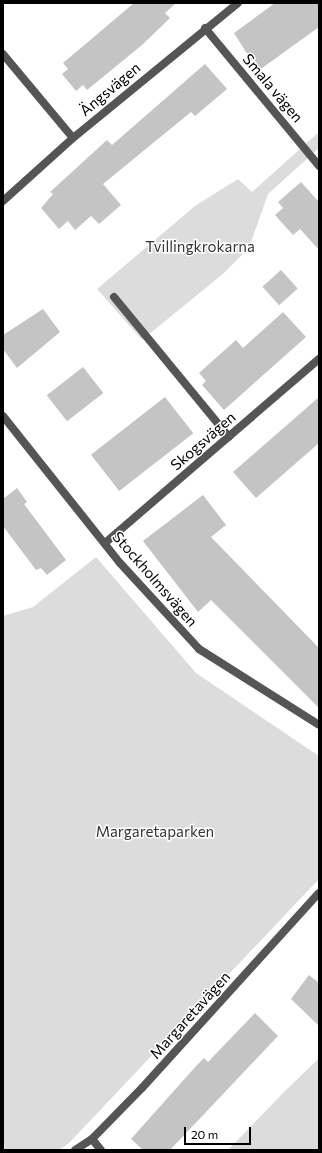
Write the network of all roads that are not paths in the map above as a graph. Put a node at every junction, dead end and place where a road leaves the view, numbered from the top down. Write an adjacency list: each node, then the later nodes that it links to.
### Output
1 (238, 3): 2 (street, Ängsvägen)
2 (205, 28): 4 (street, Ängsvägen); 5 (street, Smala vägen)
3 (3, 54): 4 (street)
4 (73, 138): 6 (street, Ängsvägen)
5 (319, 166)
6 (3, 201)
7 (114, 298): 10 (street)
8 (319, 359): 10 (street, Skogsvägen)
9 (3, 417): 11 (street, Stockholmsvägen)
10 (229, 437): 11 (street, Skogsvägen)
11 (105, 543): 12 (street, Stockholmsvägen)
12 (319, 725)
13 (319, 893): 14 (street, Margaretavägen)
14 (92, 1139): 15 (street, Margaretavägen); 16 (street)
15 (75, 1150)
16 (101, 1150)

